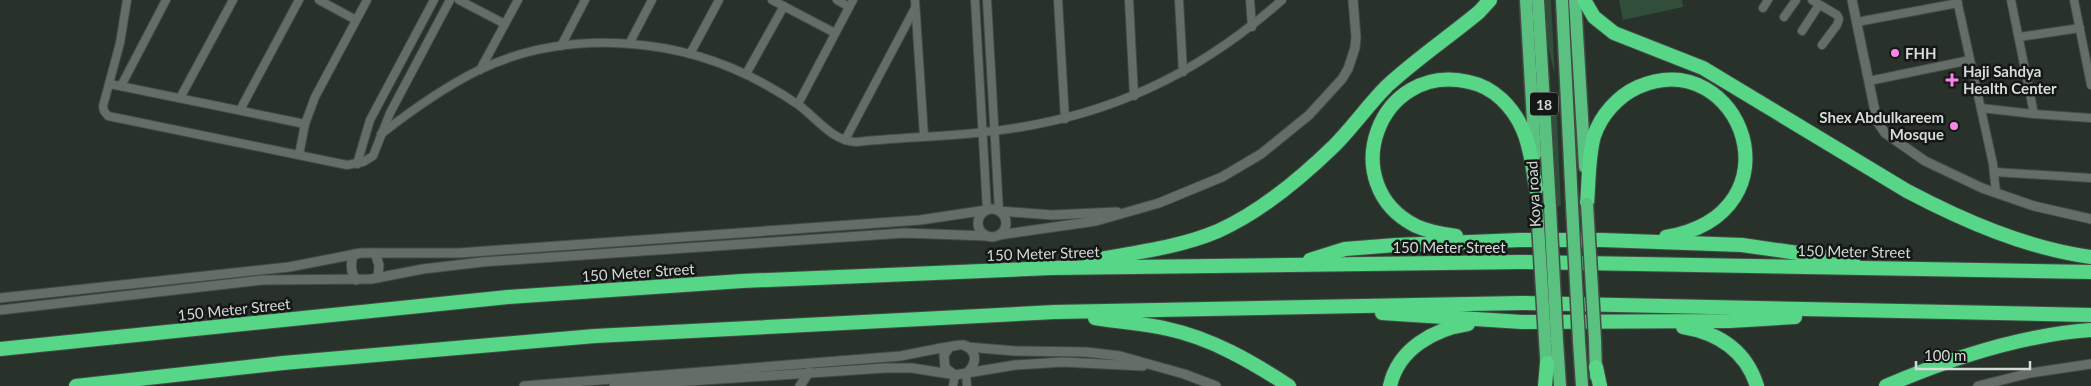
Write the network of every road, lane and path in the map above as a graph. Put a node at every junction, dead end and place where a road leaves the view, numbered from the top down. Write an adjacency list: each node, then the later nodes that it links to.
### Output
1 (127, 0): 59 (street)
2 (166, 0): 61 (street)
3 (233, 0): 63 (street)
4 (300, 0): 66 (street)
5 (319, 0): 42 (street)
6 (367, 0): 42 (street)
7 (434, 0): 77 (street)
8 (450, 0): 73 (street)
9 (459, 0): 44 (street)
10 (518, 0): 44 (street)
11 (585, 0): 52 (street)
12 (652, 0): 50 (street)
13 (718, 0): 53 (street)
14 (772, 0): 39 (street)
15 (837, 0): 37 (street)
16 (975, 0): 72 (street)
17 (987, 0): 71 (street)
18 (1058, 0): 69 (street)
19 (1129, 0): 62 (street)
20 (1179, 0): 56 (street)
21 (1250, 0): 45 (street)
22 (1282, 0): 45 (street)
23 (1353, 0): 86 (street)
24 (1490, 0): 96 (highway)
25 (1526, 0): 80 (highway)
26 (1538, 0): 83 (highway, Koya road / 18)
27 (1562, 0): 132 (highway, 18, bridge)
28 (1575, 0): 82 (highway)
29 (1584, 0): 94 (highway)
30 (1768, 0): 40 (street)
31 (1796, 0): 41 (street)
32 (1852, 0): 43 (street)
33 (2011, 0): 49 (street)
34 (2074, 0): 46 (street)
35 (1958, 1): 43 (street); 54 (street)
36 (1816, 2): 47 (street); 51 (street)
37 (851, 3): 48 (street)
38 (915, 4): 74 (street); 75 (street)
39 (784, 6): 48 (street); 57 (street)
40 (1763, 8)
41 (1784, 17)
42 (356, 20): 70 (street)
43 (1857, 22): 58 (street)
44 (505, 24): 55 (street)
45 (1252, 27): 56 (street)
46 (2080, 28): 49 (street); 60 (street)
47 (1802, 30)
48 (835, 33): 64 (street)
49 (2019, 37): 67 (street)
50 (629, 44): 52 (street); 53 (street)
51 (1822, 45)
52 (561, 46): 55 (street)
53 (690, 54): 57 (street)
54 (1970, 60): 58 (street); 65 (street)
55 (480, 70): 73 (street)
56 (1183, 72): 62 (street)
57 (746, 74): 64 (street)
58 (1869, 81): 81 (street)
59 (110, 84): 61 (street); 76 (street)
60 (2091, 85)
61 (121, 86): 63 (street)
62 (1134, 96): 69 (street)
63 (180, 98): 66 (street)
64 (798, 104): 75 (street)
65 (1981, 108): 67 (street); 78 (street)
66 (240, 110): 70 (street)
67 (2034, 114): 68 (street)
68 (2091, 118)
69 (1066, 119): 71 (street)
70 (305, 124): 76 (street)
71 (995, 131): 72 (street); 85 (street)
72 (983, 132): 74 (street); 84 (street)
73 (380, 134): 77 (street)
74 (924, 136): 75 (street)
75 (844, 140)
76 (299, 155): 77 (street)
77 (357, 164)
78 (1995, 172): 79 (street); 81 (street)
79 (2091, 178)
80 (1536, 189): 83 (highway); 91 (highway)
81 (1996, 194): 87 (street)
82 (1587, 204): 90 (highway); 117 (highway, bridge)
83 (1544, 208): 110 (highway, Koya road / 18, bridge)
84 (987, 210): 85 (street); 89 (street); 92 (street)
85 (999, 211): 86 (street); 88 (street)
86 (1122, 212): 88 (street)
87 (2091, 219)
88 (999, 235): 89 (street)
89 (988, 236): 99 (street)
90 (1642, 241): 91 (highway); 97 (highway)
91 (1484, 242): 95 (highway)
92 (375, 252): 93 (street); 99 (street)
93 (354, 254): 100 (street); 101 (street)
94 (2091, 256)
95 (1299, 264): 96 (highway, 150 Meter Street); 97 (highway, 150 Meter Street)
96 (1051, 268): 113 (highway, 150 Meter Street)
97 (1903, 268): 98 (highway, 150 Meter Street)
98 (2091, 272)
99 (378, 278): 100 (street)
100 (356, 280): 103 (street)
101 (0, 298)
102 (1299, 307): 104 (highway); 105 (highway); 107 (highway)
103 (0, 310)
104 (1897, 311): 106 (highway); 108 (highway)
105 (1055, 312): 121 (highway); 128 (highway)
106 (2091, 315)
107 (1500, 321): 108 (highway); 129 (highway)
108 (1650, 321): 134 (highway)
109 (2091, 330): 135 (highway)
110 (1551, 340): 114 (highway); 131 (highway, Koya road / 18)
111 (967, 347): 112 (street); 116 (street); 119 (street)
112 (949, 348): 120 (street); 122 (street)
113 (0, 349)
114 (1547, 363): 130 (highway)
115 (2091, 364): 136 (street)
116 (1153, 366): 119 (street); 127 (street)
117 (1596, 368): 133 (highway)
118 (809, 372): 120 (street); 123 (street); 124 (street)
119 (966, 373): 120 (street); 126 (street)
120 (953, 375): 125 (street)
121 (76, 386)
122 (524, 386)
123 (614, 386)
124 (800, 386)
125 (953, 386)
126 (966, 386)
127 (1216, 386)
128 (1289, 386)
129 (1390, 386)
130 (1546, 386)
131 (1560, 386)
132 (1582, 386)
133 (1598, 386)
134 (1758, 386)
135 (1886, 386)
136 (1978, 386)

